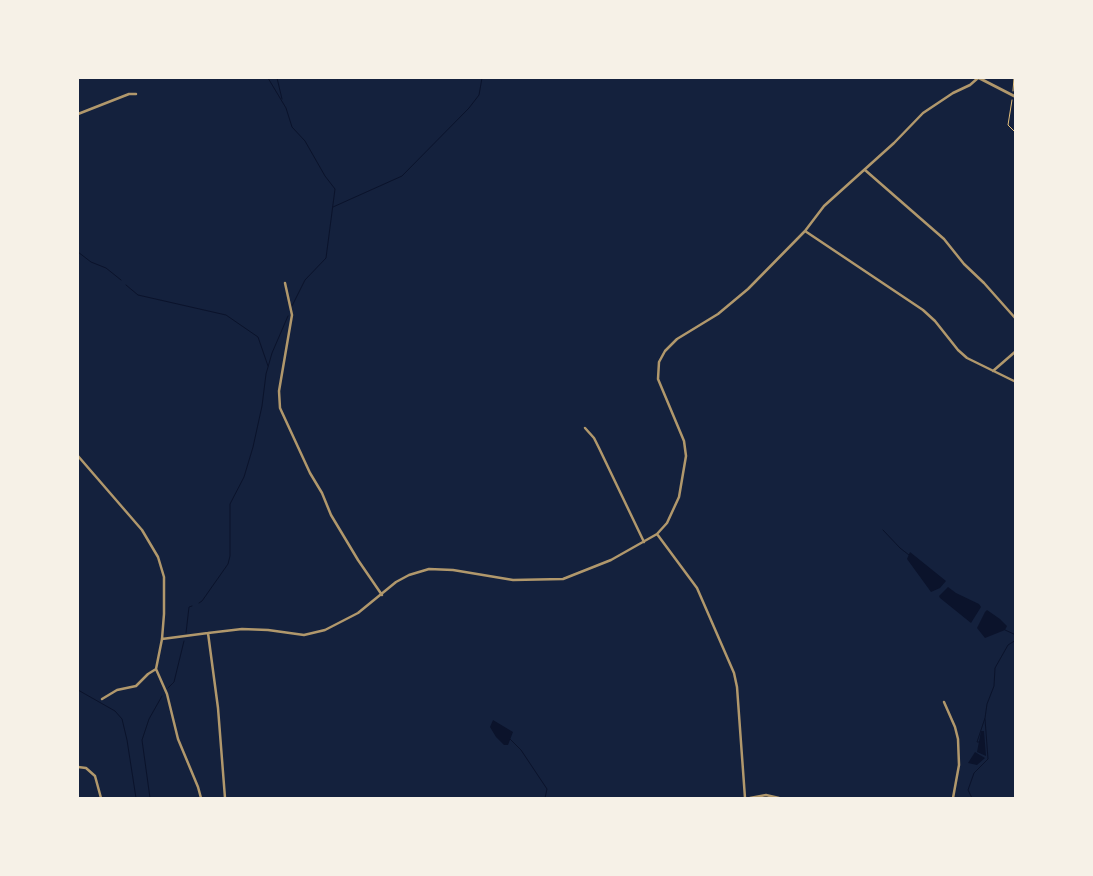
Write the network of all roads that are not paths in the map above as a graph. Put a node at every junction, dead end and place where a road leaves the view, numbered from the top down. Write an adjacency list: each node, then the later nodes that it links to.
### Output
1 (978, 78): 3 (street); 5 (street)
2 (136, 94): 4 (street)
3 (1014, 96)
4 (78, 114)
5 (865, 170): 6 (street); 8 (street)
6 (805, 231): 10 (street); 14 (street)
7 (285, 283): 16 (street)
8 (1016, 319)
9 (1016, 351): 10 (street)
10 (993, 371): 11 (street)
11 (1016, 382)
12 (585, 428): 15 (street)
13 (78, 456): 18 (street)
14 (657, 534): 15 (street); 26 (street)
15 (644, 542): 16 (street)
16 (382, 595): 17 (street)
17 (208, 633): 18 (street); 25 (street)
18 (162, 639): 19 (street)
19 (156, 669): 20 (street); 24 (street)
20 (102, 699)
21 (944, 702): 29 (street)
22 (78, 767): 23 (street)
23 (101, 798)
24 (201, 798)
25 (225, 798)
26 (745, 798)
27 (750, 798): 28 (street)
28 (779, 798)
29 (953, 798)

